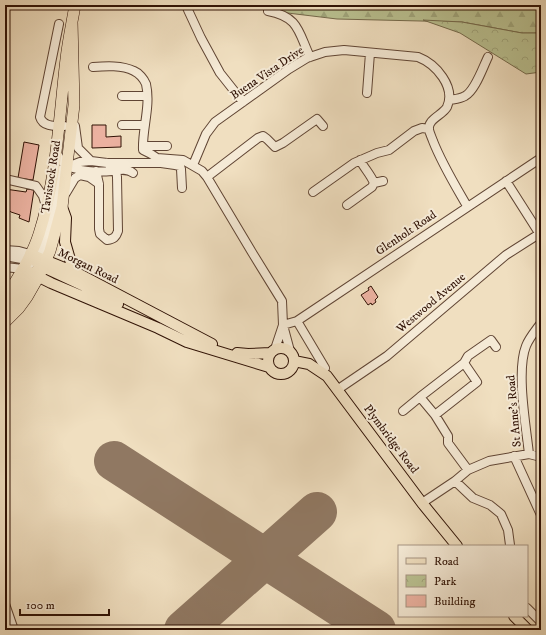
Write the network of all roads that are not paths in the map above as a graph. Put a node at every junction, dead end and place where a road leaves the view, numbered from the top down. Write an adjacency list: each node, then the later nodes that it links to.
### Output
1 (75, 5): 4 (highway, Tavistock Road)
2 (186, 5): 14 (street)
3 (268, 11): 7 (street)
4 (72, 21): 15 (highway, Tavistock Road); 18 (highway, Tavistock Road)
5 (59, 24): 18 (street, Tavistock Road)
6 (370, 53): 7 (street, Buena Vista Drive); 10 (street); 13 (street, Buena Vista Drive)
7 (310, 57): 14 (street, Buena Vista Drive)
8 (488, 57): 13 (street)
9 (94, 67): 12 (street)
10 (368, 93)
11 (122, 96): 12 (street)
12 (146, 96): 17 (street)
13 (449, 100): 20 (street)
14 (243, 102): 29 (street, Buena Vista Drive)
15 (73, 115): 18 (street); 27 (street); 30 (highway, Tavistock Road)
16 (122, 125): 17 (street)
17 (145, 125): 21 (street)
18 (58, 126): 23 (highway, Tavistock Road)
19 (323, 126): 34 (street)
20 (429, 129): 26 (street); 44 (street)
21 (143, 146): 22 (street); 24 (street)
22 (167, 146)
23 (56, 151): 30 (street); 45 (highway, Tavistock Road)
24 (157, 158): 28 (street); 29 (street)
25 (541, 158): 37 (street, Glenholt Road)
26 (360, 160): 39 (street); 41 (street)
27 (91, 161): 28 (street); 30 (street)
28 (104, 163): 31 (street); 40 (street)
29 (193, 165): 34 (street)
30 (67, 169): 32 (street); 42 (highway, Tavistock Road); 45 (street); 49 (street)
31 (116, 170): 32 (street); 33 (street); 38 (street)
32 (96, 171): 38 (street)
33 (133, 173)
34 (207, 176): 57 (street)
35 (5, 179): 45 (street)
36 (383, 181): 39 (street)
37 (506, 181): 44 (street, Glenholt Road); 46 (street)
38 (99, 184): 42 (street)
39 (374, 184): 43 (street)
40 (182, 188)
41 (313, 192)
42 (62, 203): 49 (highway, Tavistock Road); 51 (main road)
43 (347, 205)
44 (467, 206): 54 (street, Glenholt Road)
45 (46, 207): 49 (highway, Tavistock Road)
46 (540, 235): 65 (street, Westwood Avenue)
47 (5, 250): 49 (street)
48 (5, 256): 49 (street)
49 (36, 265): 50 (street); 51 (main road, Morgan Road); 52 (highway, Tavistock Road); 53 (main road); 55 (highway, Tavistock Road); 63 (main road, Morgan Road)
50 (5, 267)
51 (79, 274): 60 (main road, Morgan Road)
52 (5, 298)
53 (5, 312)
54 (297, 321): 57 (street, Glenholt Road); 64 (street)
55 (5, 322)
56 (541, 323): 69 (street, St Anne's Road)
57 (283, 324): 59 (street); 60 (street)
58 (496, 347): 62 (street)
59 (290, 350): 60 (main road); 61 (main road)
60 (272, 351): 63 (main road)
61 (294, 362): 63 (main road); 65 (main road, Plymbridge Road)
62 (464, 363): 66 (street); 68 (street)
63 (269, 367)
64 (324, 368)
65 (337, 390): 74 (main road, Plymbridge Road)
66 (420, 397): 67 (street); 68 (street)
67 (403, 411)
68 (435, 415): 72 (street)
69 (529, 454): 70 (street); 71 (street)
70 (514, 456): 72 (street); 75 (street)
71 (541, 457)
72 (468, 470): 73 (street)
73 (455, 481): 74 (street); 77 (street)
74 (422, 503): 76 (main road, Plymbridge Road)
75 (541, 515)
76 (456, 545)
77 (511, 545)
78 (5, 604): 82 (street)
79 (528, 609): 81 (street)
80 (515, 617): 83 (main road)
81 (541, 622)
82 (14, 630)
83 (528, 630)

